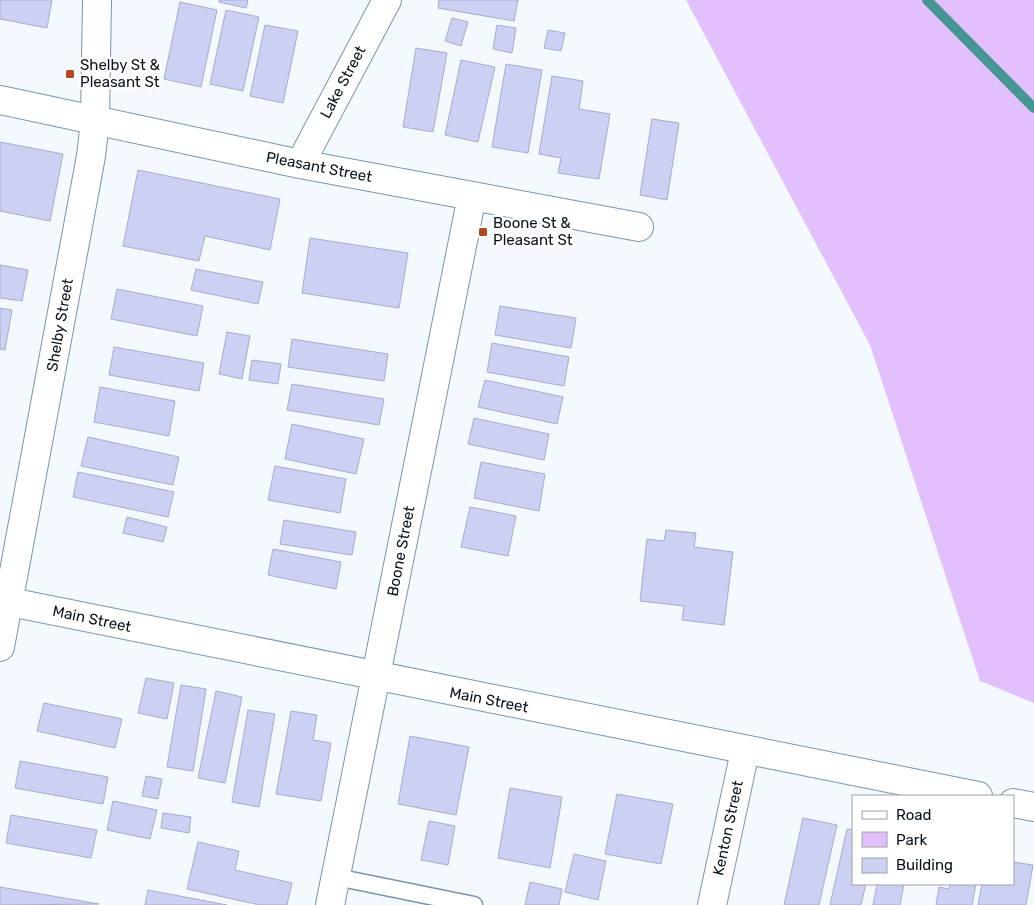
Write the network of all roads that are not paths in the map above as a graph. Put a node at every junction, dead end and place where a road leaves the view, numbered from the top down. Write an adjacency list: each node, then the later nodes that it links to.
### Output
1 (97, 0): 4 (street, Shelby Street)
2 (386, 0): 5 (street, Lake Street)
3 (0, 100): 4 (street, Pleasant Street)
4 (94, 120): 5 (street, Pleasant Street); 8 (street, Shelby Street)
5 (300, 164): 6 (street, Pleasant Street)
6 (472, 196): 7 (street, Pleasant Street); 10 (street, Boone Street)
7 (639, 227)
8 (4, 601): 9 (street, Shelby Street); 10 (street, Main Street)
9 (0, 647)
10 (376, 677): 11 (street, Main Street); 15 (street, Boone Street)
11 (745, 751): 12 (street, Main Street); 18 (street, Kenton Street)
12 (973, 795)
13 (1014, 803): 14 (street)
14 (1034, 807)
15 (336, 877): 16 (street, Boone Street); 17 (lane)
16 (330, 905)
17 (474, 905)
18 (712, 905)

